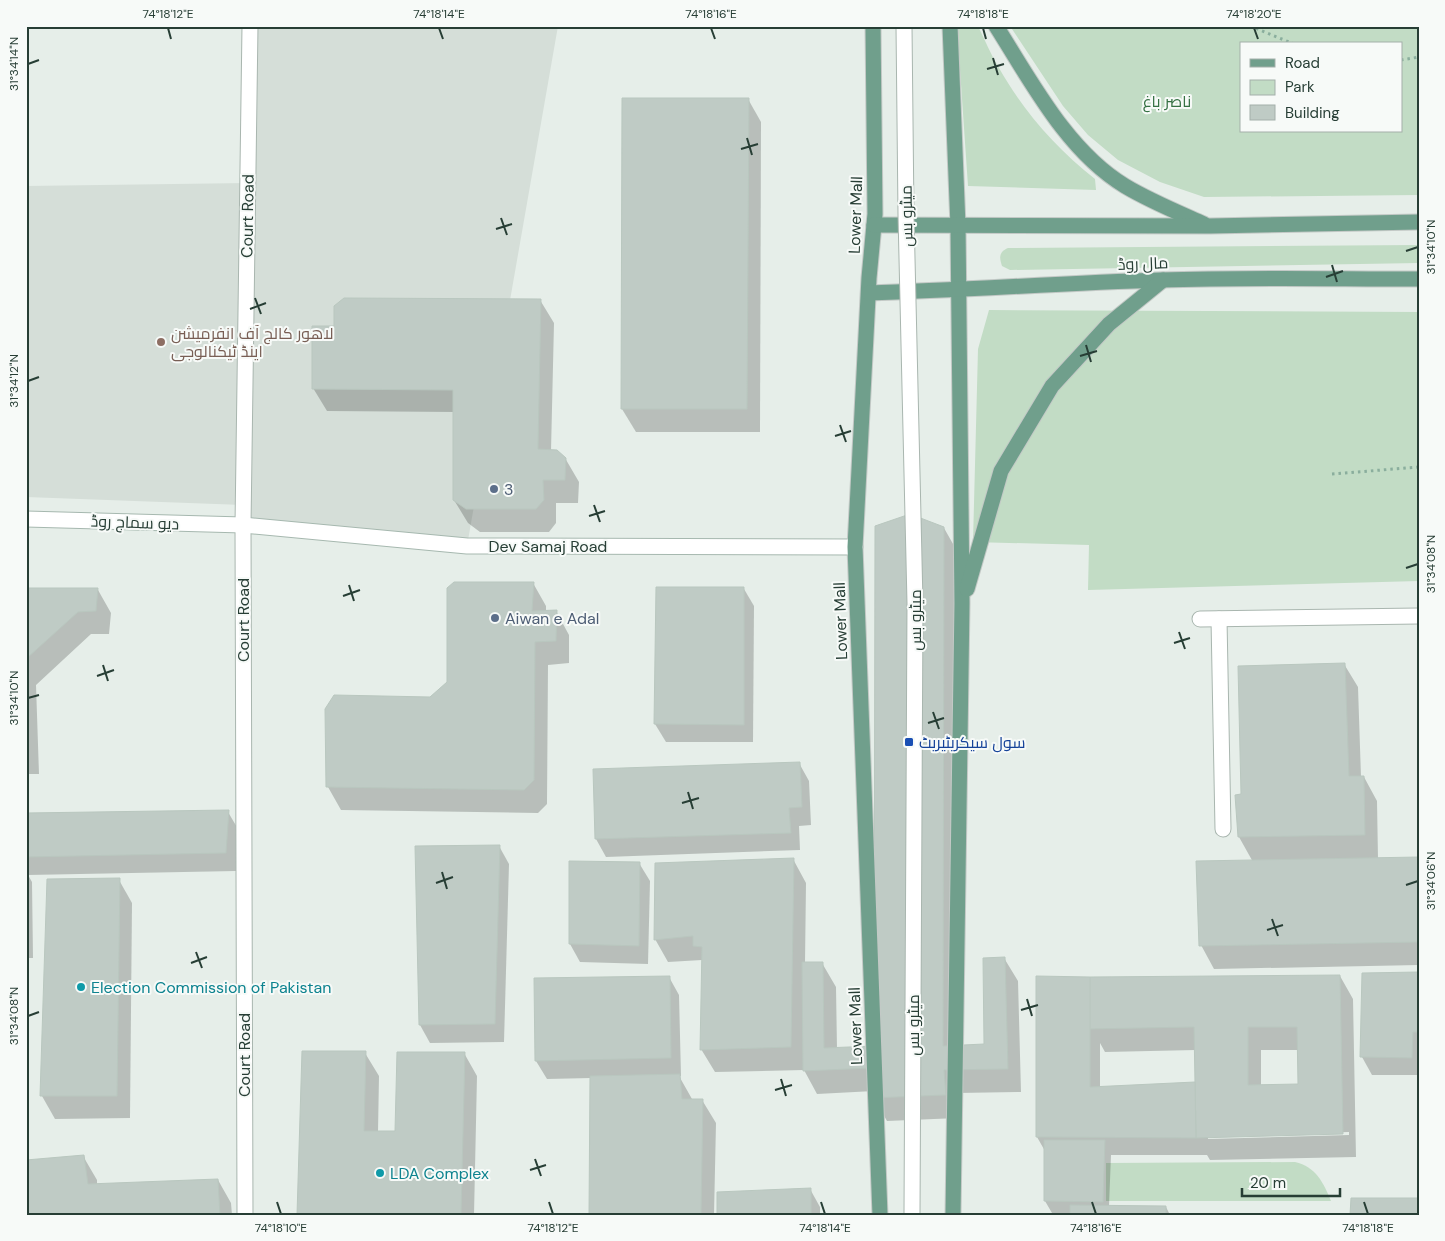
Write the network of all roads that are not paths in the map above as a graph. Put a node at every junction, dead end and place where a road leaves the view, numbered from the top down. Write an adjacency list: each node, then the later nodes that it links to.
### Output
1 (250, 26): 15 (street, Court Road)
2 (873, 26): 7 (main road, Lower Mall)
3 (904, 26): 24 (street, میٹرو بس, bridge)
4 (950, 26): 8 (main road)
5 (996, 26): 9 (main road)
6 (1419, 222): 9 (main road)
7 (874, 225): 8 (main road); 13 (main road, Lower Mall)
8 (958, 226): 9 (main road); 12 (main road)
9 (1210, 226)
10 (1419, 279): 11 (main road, مال روڈ)
11 (1163, 280): 12 (main road, مال روڈ); 17 (main road)
12 (958, 290): 13 (main road, مال روڈ); 17 (main road)
13 (868, 294): 16 (main road, Lower Mall)
14 (26, 519): 15 (street, دیو سماج روڈ)
15 (243, 525): 16 (street, Dev Samaj Road); 22 (street, Court Road)
16 (855, 547): 23 (main road, Lower Mall)
17 (962, 603): 25 (main road)
18 (1419, 616): 20 (street)
19 (1200, 619): 20 (street)
20 (1219, 619): 21 (street)
21 (1223, 829)
22 (245, 1215)
23 (880, 1215)
24 (912, 1215)
25 (953, 1215)

